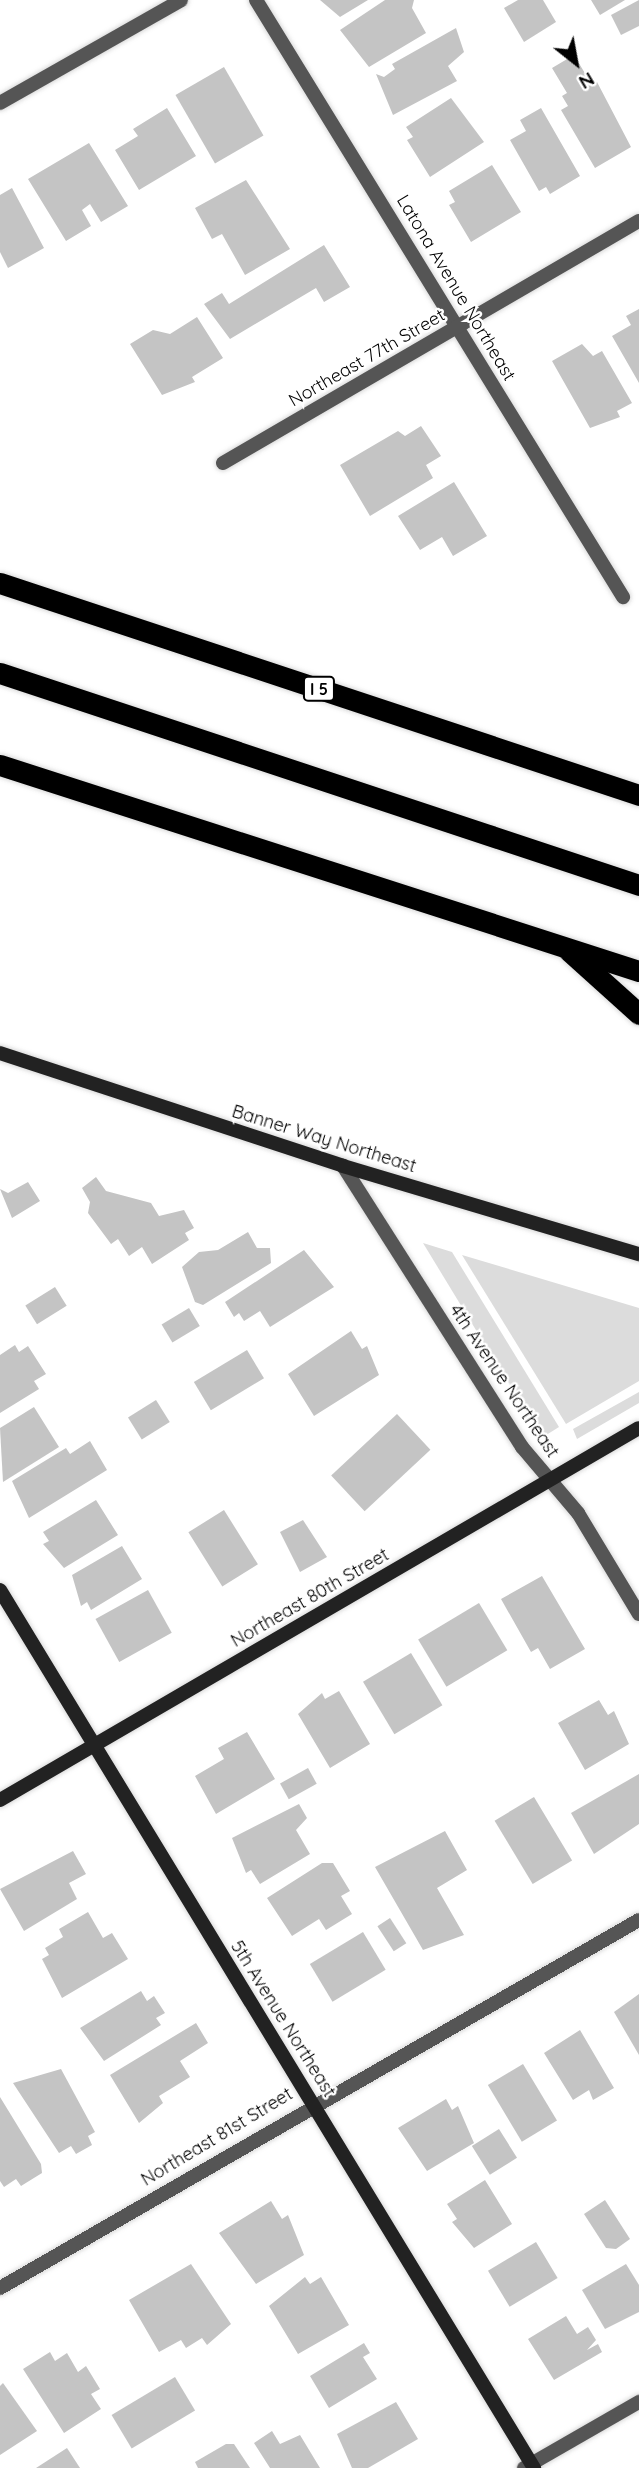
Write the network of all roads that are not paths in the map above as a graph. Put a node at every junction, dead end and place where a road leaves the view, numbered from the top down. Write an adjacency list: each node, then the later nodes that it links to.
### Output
1 (181, 0): 3 (street)
2 (256, 0): 5 (street, Latona Avenue Northeast)
3 (0, 103)
4 (639, 221): 5 (street, Northeast 77th Street)
5 (458, 328): 6 (street, Northeast 77th Street); 8 (street, Latona Avenue Northeast)
6 (223, 463)
7 (0, 583): 11 (highway, I 5)
8 (623, 597)
9 (0, 673): 12 (highway)
10 (0, 765): 13 (highway)
11 (639, 795)
12 (639, 885)
13 (565, 948): 14 (highway); 15 (highway)
14 (639, 971)
15 (639, 1014)
16 (0, 1053): 17 (main road, Banner Way Northeast)
17 (343, 1166): 18 (main road, Banner Way Northeast); 20 (street, 4th Avenue Northeast)
18 (639, 1254)
19 (639, 1428): 20 (main road, Northeast 80th Street)
20 (550, 1481): 22 (street, 4th Avenue Northeast); 23 (main road, Northeast 80th Street)
21 (0, 1590): 23 (main road, 5th Avenue Northeast)
22 (639, 1614)
23 (92, 1747): 24 (main road, Northeast 80th Street); 26 (main road, 5th Avenue Northeast)
24 (0, 1800)
25 (639, 1920): 26 (street, Northeast 81st Street)
26 (312, 2104): 27 (street, Northeast 81st Street); 29 (main road, 5th Avenue Northeast)
27 (0, 2288)
28 (639, 2402): 29 (street)
29 (530, 2467)

